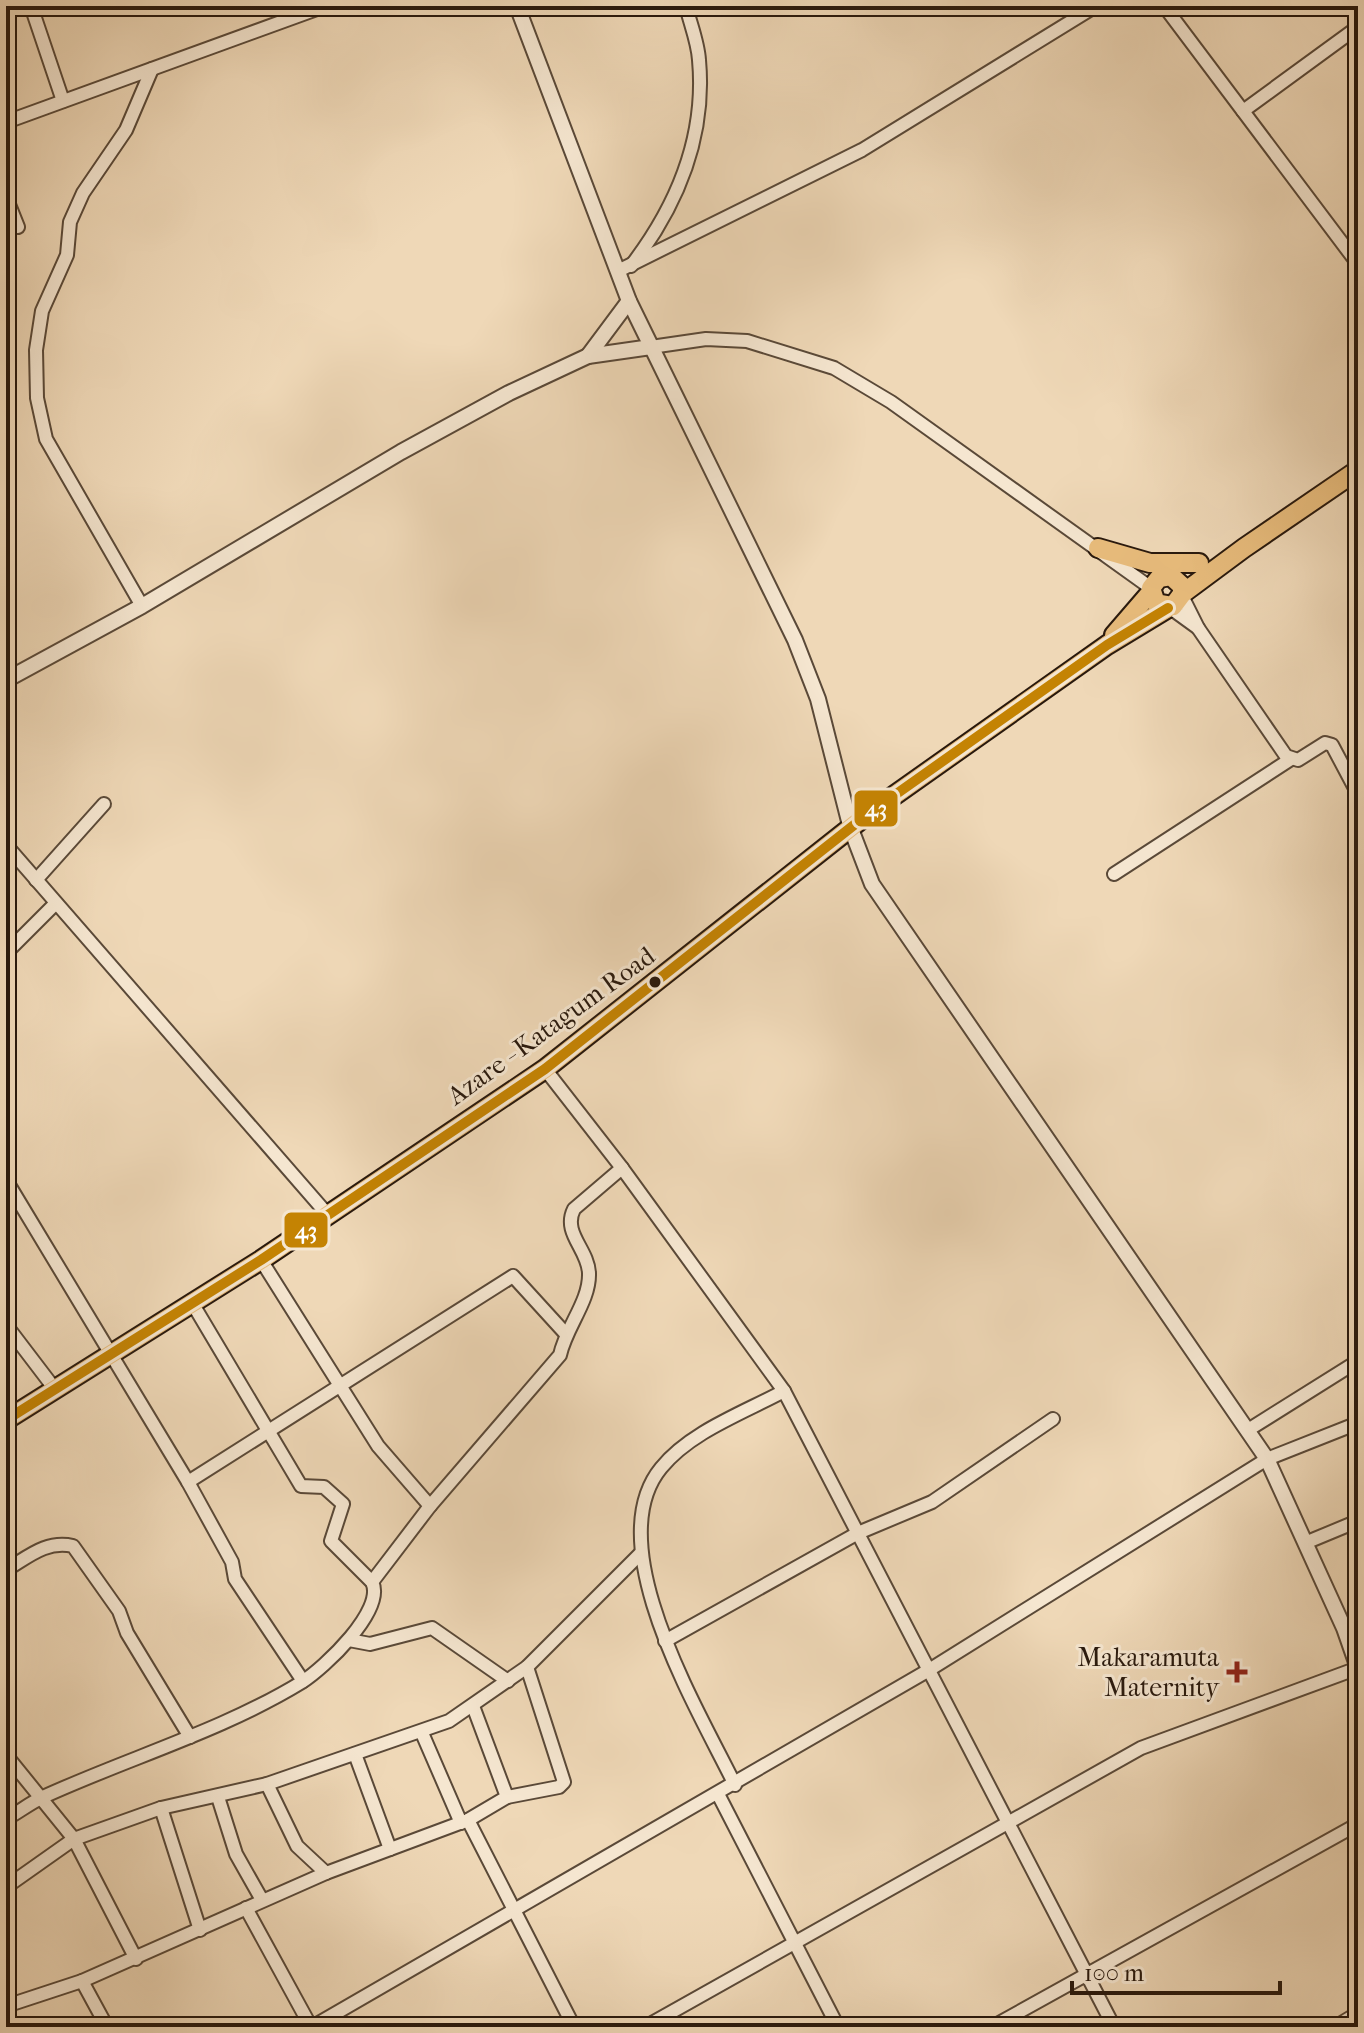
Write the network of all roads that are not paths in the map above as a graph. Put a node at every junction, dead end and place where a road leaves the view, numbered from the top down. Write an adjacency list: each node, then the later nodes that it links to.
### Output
1 (31, 6): 10 (street)
2 (325, 6): 7 (street)
3 (517, 6): 16 (street)
4 (686, 6): 16 (street)
5 (1096, 6): 16 (street)
6 (1164, 6): 11 (street)
7 (293, 11): 9 (street)
8 (1358, 27): 11 (street)
9 (152, 69): 10 (street); 27 (street)
10 (63, 101): 12 (street)
11 (1243, 111): 15 (street)
12 (6, 122)
13 (6, 197): 14 (street)
14 (18, 227)
15 (1358, 264)
16 (624, 270): 17 (street)
17 (629, 301): 18 (street); 19 (street)
18 (651, 347): 19 (street); 21 (street); 33 (street)
19 (588, 356): 27 (street)
20 (1358, 470): 22 (main road, Azare - Katagum Road)
21 (1098, 548): 23 (main road); 25 (street)
22 (1244, 548): 23 (main road, Azare - Katagum Road); 26 (main road, Azare - Katagum Road)
23 (1199, 563): 24 (main road, Azare - Katagum Road)
24 (1171, 576): 25 (main road, Azare - Katagum Road); 26 (main road)
25 (1151, 590): 26 (main road); 28 (main road, Azare - Katagum Road)
26 (1175, 601): 28 (main road, Azare - Katagum Road); 30 (street)
27 (142, 606): 29 (street)
28 (1107, 645): 33 (main road, Azare - Katagum Road)
29 (6, 680)
30 (1291, 759): 31 (street); 35 (street)
31 (1358, 794)
32 (104, 804): 36 (street)
33 (851, 829): 39 (main road, Azare - Katagum Road); 55 (street)
34 (6, 845): 36 (street)
35 (1114, 874)
36 (36, 880): 37 (street)
37 (56, 903): 38 (street); 42 (street)
38 (6, 953)
39 (545, 1069): 40 (street); 42 (main road, Azare - Katagum Road)
40 (622, 1168): 46 (street); 51 (street)
41 (6, 1180): 47 (street)
42 (328, 1215): 43 (main road, Azare - Katagum Road)
43 (261, 1260): 44 (main road, Azare - Katagum Road); 49 (street)
44 (191, 1301): 47 (main road, Azare - Katagum Road); 56 (street)
45 (6, 1325): 50 (street)
46 (565, 1333): 49 (street); 59 (street)
47 (110, 1352): 50 (main road, Azare - Katagum Road); 58 (street)
48 (1358, 1361): 55 (street)
49 (340, 1385): 56 (street); 59 (street)
50 (54, 1388): 53 (main road, Azare - Katagum Road)
51 (784, 1391): 61 (street); 63 (street)
52 (1053, 1419): 61 (street)
53 (6, 1420)
54 (1358, 1423): 57 (street)
55 (1248, 1430): 57 (street)
56 (269, 1431): 58 (street); 65 (street)
57 (1267, 1459): 62 (street); 71 (street)
58 (188, 1482): 72 (street)
59 (430, 1506): 65 (street)
60 (1358, 1521): 62 (street)
61 (858, 1533): 68 (street); 71 (street)
62 (1305, 1543): 66 (street)
63 (641, 1553): 68 (street); 69 (street)
64 (6, 1570): 76 (street)
65 (372, 1582): 67 (street)
66 (1351, 1625): 70 (street)
67 (349, 1640): 72 (street); 73 (street)
68 (665, 1641): 80 (street)
69 (527, 1667): 73 (street); 83 (street)
70 (1358, 1668): 88 (street)
71 (929, 1670): 80 (street); 88 (street)
72 (303, 1681): 76 (street)
73 (508, 1681): 74 (street)
74 (473, 1706): 75 (street); 83 (street)
75 (422, 1733): 77 (street); 87 (street)
76 (190, 1737): 84 (street)
77 (355, 1754): 79 (street); 91 (street)
78 (6, 1755): 84 (street)
79 (267, 1784): 82 (street); 92 (street)
80 (735, 1785): 81 (street)
81 (718, 1794): 96 (street); 98 (street)
82 (218, 1797): 85 (street); 94 (street)
83 (507, 1797): 87 (street)
84 (39, 1798): 86 (street); 90 (street)
85 (161, 1808): 90 (street); 97 (street)
86 (6, 1819)
87 (464, 1822): 91 (street); 96 (street)
88 (1008, 1822): 98 (street); 100 (street)
89 (1358, 1824): 100 (street)
90 (74, 1839): 93 (street); 99 (street)
91 (390, 1849): 92 (street)
92 (326, 1873): 94 (street)
93 (6, 1887)
94 (262, 1900): 95 (street)
95 (246, 1908): 97 (street); 105 (street)
96 (513, 1912): 105 (street); 106 (street)
97 (200, 1930): 99 (street)
98 (794, 1942): 107 (street); 108 (street)
99 (136, 1959): 101 (street)
100 (1086, 1974): 109 (street); 110 (street)
101 (82, 1981): 102 (street); 104 (street)
102 (6, 2006)
103 (1358, 2013): 111 (street)
104 (107, 2027)
105 (312, 2027)
106 (574, 2027)
107 (645, 2027)
108 (838, 2027)
109 (992, 2027)
110 (1114, 2027)
111 (1335, 2027)

